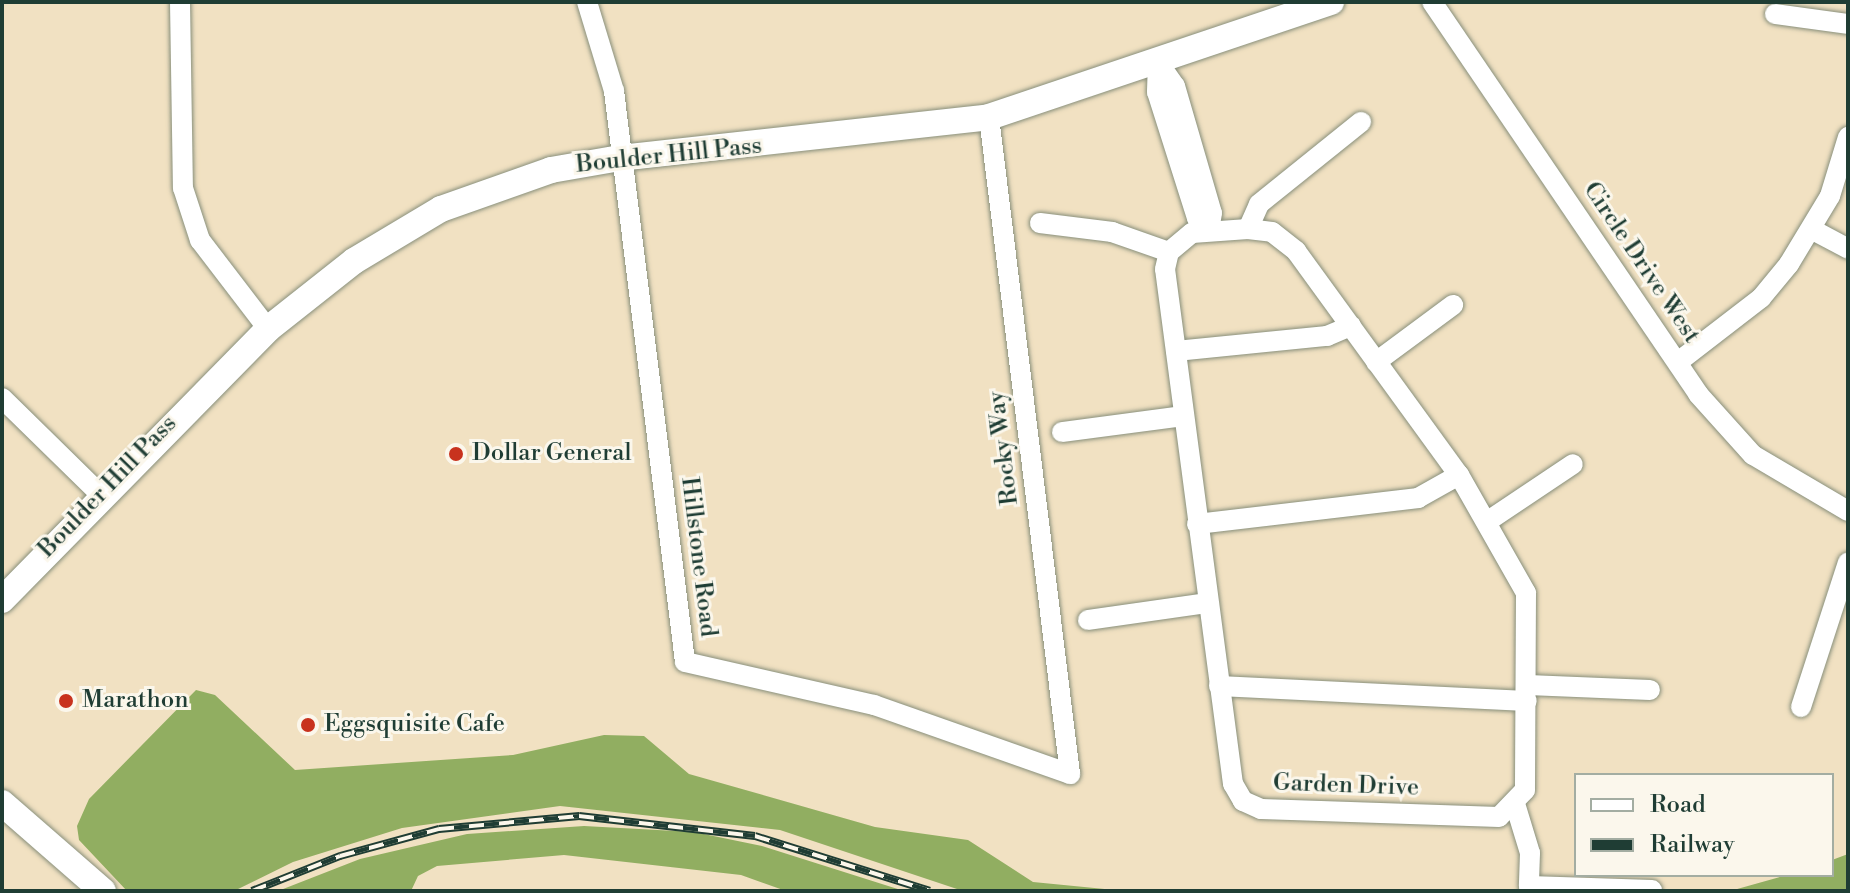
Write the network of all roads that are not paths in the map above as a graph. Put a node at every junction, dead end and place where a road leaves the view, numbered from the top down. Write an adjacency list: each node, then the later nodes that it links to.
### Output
1 (180, 2): 20 (street)
2 (587, 2): 11 (street)
3 (1331, 2): 7 (street, Boulder Hill Pass)
4 (1432, 2): 23 (street, Circle Drive West)
5 (1775, 14): 6 (street)
6 (1848, 24)
7 (1158, 62): 8 (street, Boulder Hill Pass); 14 (street)
8 (989, 117): 11 (street, Boulder Hill Pass); 41 (street, Rocky Way)
9 (1361, 122): 13 (street)
10 (1848, 137): 15 (street)
11 (620, 158): 20 (street, Boulder Hill Pass); 41 (street, Hillstone Road)
12 (1040, 223): 17 (street)
13 (1248, 229): 14 (street); 19 (street)
14 (1209, 230): 17 (street)
15 (1813, 230): 16 (street); 23 (street)
16 (1848, 249)
17 (1169, 252): 21 (street, Garden Drive)
18 (1453, 305): 22 (street)
19 (1351, 326): 21 (street); 22 (street)
20 (268, 329): 29 (street, Boulder Hill Pass)
21 (1176, 351): 25 (street, Garden Drive)
22 (1376, 362): 28 (street)
23 (1678, 362): 30 (street, Circle Drive West)
24 (2, 398): 29 (street)
25 (1183, 416): 26 (street); 32 (street, Garden Drive)
26 (1062, 432)
27 (1573, 464): 31 (street)
28 (1459, 475): 31 (street); 32 (street)
29 (100, 494): 34 (street, Boulder Hill Pass)
30 (1848, 511)
31 (1488, 521): 39 (street)
32 (1197, 524): 35 (street, Garden Drive)
33 (1848, 562): 40 (street)
34 (2, 600)
35 (1207, 603): 36 (street); 37 (street, Garden Drive)
36 (1088, 620)
37 (1219, 686): 39 (street); 43 (street, Garden Drive)
38 (1650, 690): 39 (street)
39 (1527, 693): 43 (street)
40 (1801, 707)
41 (1070, 774)
42 (2, 803): 45 (street)
43 (1516, 807): 44 (street)
44 (1652, 890)
45 (103, 891)

